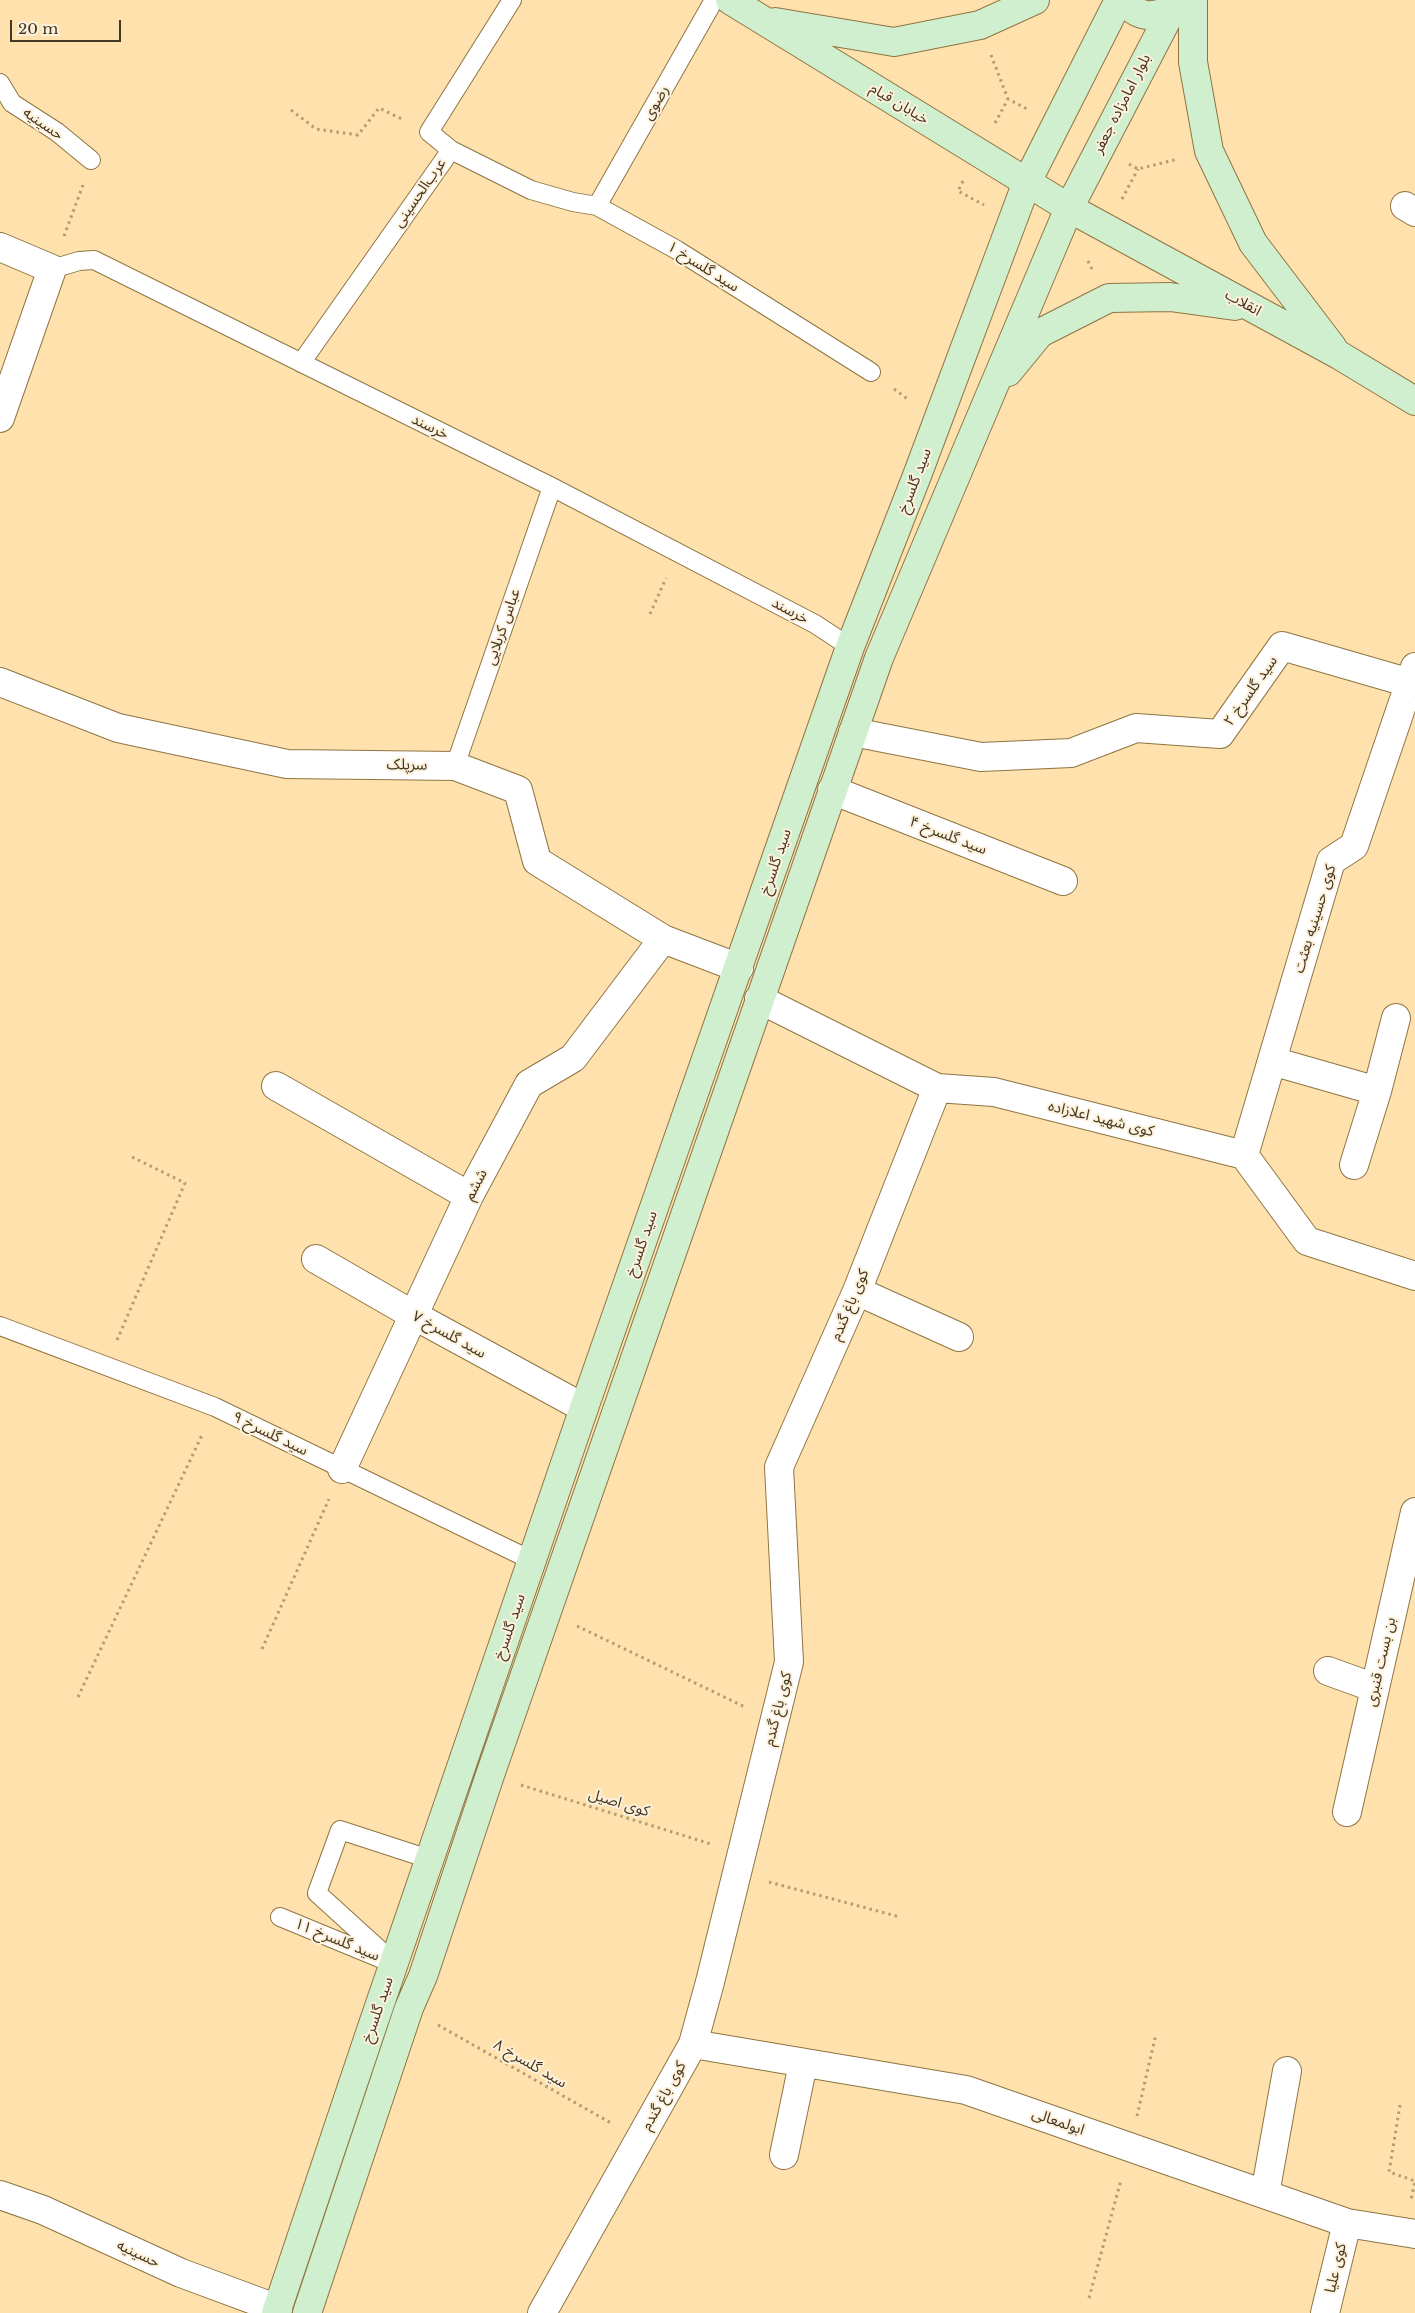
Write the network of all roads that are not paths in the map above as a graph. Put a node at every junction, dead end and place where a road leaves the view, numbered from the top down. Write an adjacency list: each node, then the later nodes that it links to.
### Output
1 (512, 0): 10 (lane, عرب‌الحسینی)
2 (714, 0): 13 (lane, رضوی)
3 (730, 0): 8 (main road, خیابان قیام)
4 (1035, 0): 8 (main road)
5 (1120, 0): 12 (main road)
6 (1125, 0): 7 (main road)
7 (1180, 3): 14 (main road, بلوار امامزاده جعفر); 18 (main road)
8 (762, 19): 12 (main road, خیابان قیام)
9 (0, 84): 11 (lane, حسینیه)
10 (451, 150): 13 (lane, سید گلسرخ ۱); 19 (lane, عرب‌الحسینی)
11 (91, 160)
12 (1027, 182): 14 (main road, خیابان قیام); 25 (main road, سید گلسرخ)
13 (597, 206): 20 (lane, سید گلسرخ ۱)
14 (1069, 208): 17 (main road, انقلاب); 21 (main road, سید گلسرخ)
15 (0, 247): 16 (street)
16 (52, 269): 19 (lane, خرسند); 23 (street)
17 (1253, 308): 18 (main road, انقلاب); 21 (main road)
18 (1339, 355): 22 (main road, انقلاب)
19 (301, 363): 24 (lane, خرسند)
20 (871, 372)
21 (987, 398): 28 (main road, سید گلسرخ)
22 (1415, 401)
23 (0, 418)
24 (552, 487): 25 (lane, خرسند); 29 (lane, عباس کربلایی)
25 (850, 646): 33 (main road, سید گلسرخ)
26 (1412, 675): 28 (street, سید گلسرخ ۲); 36 (street, کوی حسینیه بعثت)
27 (0, 682): 29 (street, سرپلک)
28 (853, 732): 30 (main road, سید گلسرخ)
29 (455, 766): 32 (street, سرپلک)
30 (832, 790): 31 (street, سید گلسرخ ۴); 34 (main road, سید گلسرخ)
31 (1064, 881)
32 (663, 939): 33 (street, سرپلک); 42 (street, ششم)
33 (739, 968): 49 (main road, سید گلسرخ)
34 (759, 999): 38 (street, کوی شهید اعلازاده); 57 (main road, سید گلسرخ)
35 (1396, 1018): 39 (street)
36 (1272, 1061): 39 (street); 40 (street, کوی حسینیه بعثت)
37 (276, 1086): 42 (street)
38 (937, 1088): 40 (street, کوی شهید اعلازاده); 45 (street, کوی باغ گندم)
39 (1377, 1091): 41 (street)
40 (1244, 1155): 44 (street)
41 (1354, 1165)
42 (469, 1196): 46 (street, ششم)
43 (316, 1259): 46 (street, سید گلسرخ ۷)
44 (1415, 1276)
45 (857, 1290): 48 (street); 61 (street, کوی باغ گندم)
46 (415, 1316): 49 (street, سید گلسرخ ۷); 50 (street, ششم)
47 (0, 1326): 50 (lane, سید گلسرخ ۹)
48 (959, 1337)
49 (584, 1408): 52 (main road, سید گلسرخ)
50 (342, 1469): 52 (lane, سید گلسرخ ۹)
51 (1415, 1512): 54 (street, بن بست قنبری)
52 (533, 1561): 56 (main road, سید گلسرخ)
53 (1328, 1671): 54 (street)
54 (1375, 1688): 55 (street, بن بست قنبری)
55 (1347, 1812)
56 (429, 1859): 57 (main road); 59 (main road, سید گلسرخ); 59 (lane)
57 (459, 1869): 60 (main road, سید گلسرخ)
58 (280, 1917): 59 (lane, سید گلسرخ ۱۱)
59 (394, 1964): 60 (main road); 69 (main road, سید گلسرخ)
60 (423, 1976): 70 (main road, سید گلسرخ)
61 (692, 2044): 62 (street, ابولمعالی); 71 (street, کوی باغ گندم)
62 (803, 2064): 64 (street); 65 (street, ابولمعالی)
63 (1287, 2071): 65 (street)
64 (784, 2155)
65 (1265, 2194): 67 (street, ابولمعالی)
66 (0, 2195): 69 (street, حسینیه)
67 (1346, 2223): 68 (street, ابولمعالی); 72 (street, کوی علیا)
68 (1410, 2233)
69 (277, 2311)
70 (307, 2313)
71 (542, 2313)
72 (1325, 2313)

